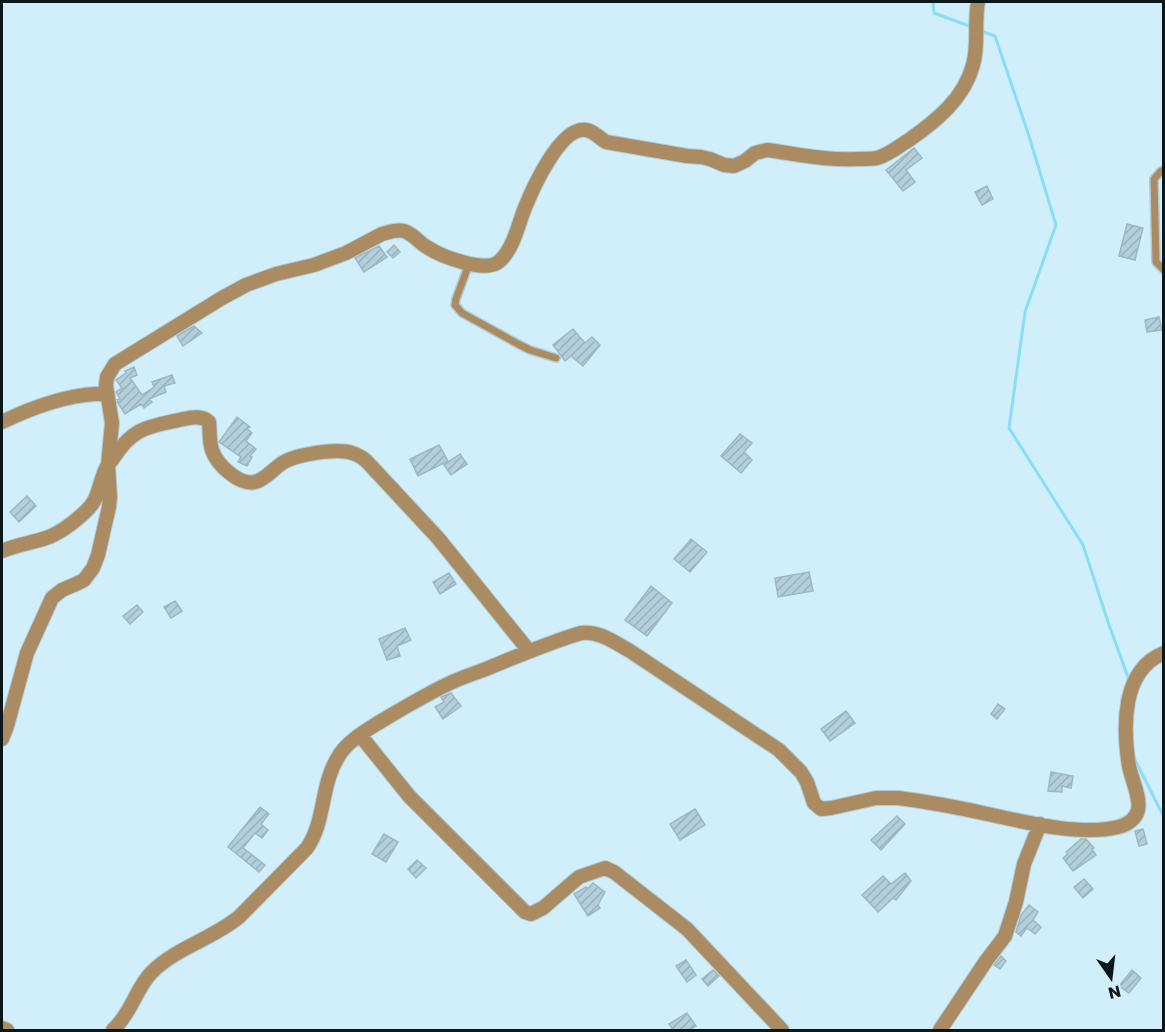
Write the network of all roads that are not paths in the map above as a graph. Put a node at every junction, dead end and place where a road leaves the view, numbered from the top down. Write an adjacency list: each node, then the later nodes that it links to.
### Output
1 (977, 8): 3 (street)
2 (1164, 170): 4 (lane)
3 (468, 264): 5 (lane); 6 (street)
4 (1164, 270)
5 (556, 358)
6 (107, 396): 7 (street); 8 (street)
7 (2, 422)
8 (108, 465): 9 (street); 10 (street); 13 (street)
9 (2, 550)
10 (529, 651): 12 (street); 14 (street)
11 (1164, 653): 14 (street)
12 (360, 735): 17 (street); 18 (street)
13 (2, 739)
14 (1040, 824): 19 (street)
15 (2, 1028): 16 (street)
16 (7, 1030)
17 (113, 1030)
18 (782, 1030)
19 (940, 1030)

